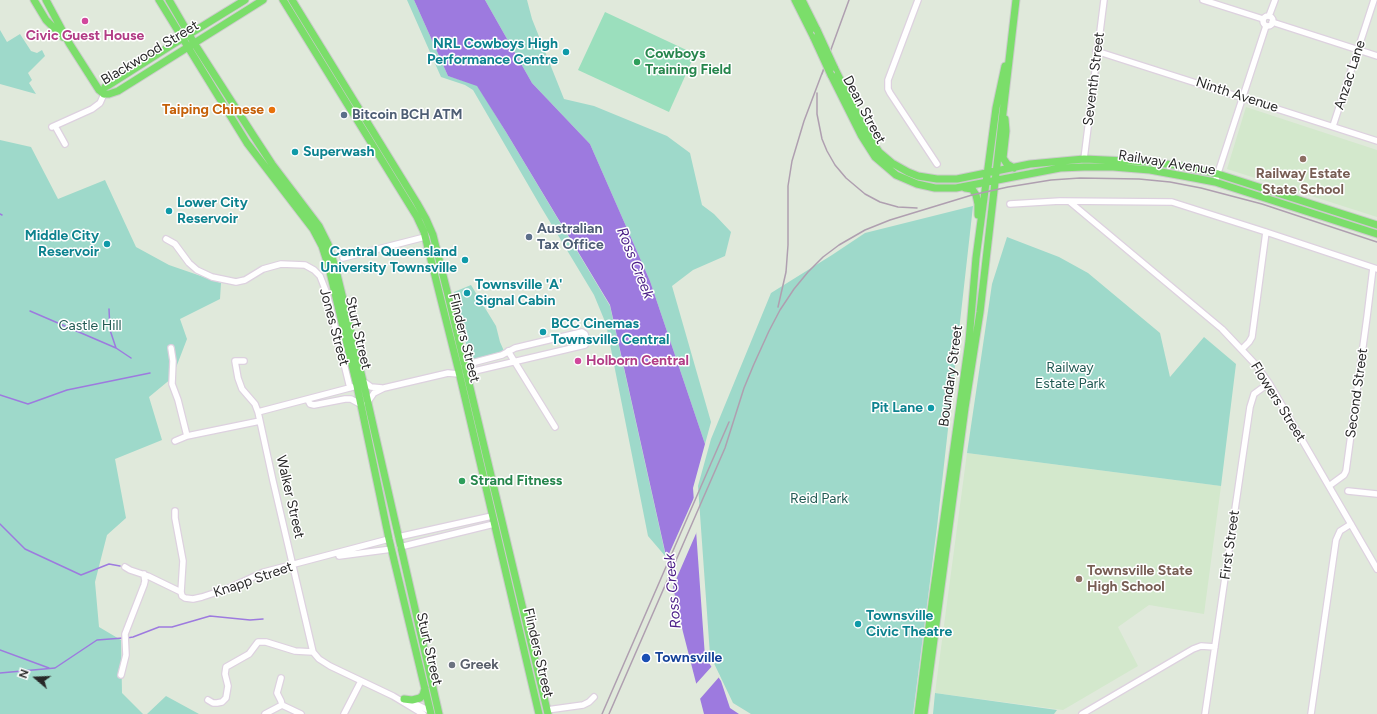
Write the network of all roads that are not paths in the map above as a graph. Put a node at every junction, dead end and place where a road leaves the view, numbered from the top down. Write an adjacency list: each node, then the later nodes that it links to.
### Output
1 (34, 0): 23 (main road)
2 (46, 0): 23 (main road)
3 (159, 0): 22 (main road, Sturt Street)
4 (169, 0): 21 (main road, Sturt Street)
5 (245, 0): 21 (main road, Blackwood Street)
6 (263, 0): 25 (main road, Blackwood Street)
7 (283, 0): 53 (main road, Flinders Street)
8 (292, 0): 48 (main road, Flinders Street)
9 (795, 0): 46 (main road, Dean Street, bridge)
10 (802, 0): 41 (main road, Dean Street, bridge)
11 (918, 0): 38 (street)
12 (1016, 0): 24 (main road, Boundary Street)
13 (1104, 0): 27 (street, Seventh Street)
14 (1203, 0): 18 (street)
15 (1275, 0): 17 (street)
16 (1374, 0): 26 (street, Anzac Lane)
17 (1270, 16): 18 (street); 19 (street)
18 (1263, 19): 20 (street)
19 (1272, 22): 20 (street); 26 (street)
20 (1266, 26): 32 (street)
21 (190, 34): 22 (main road, Blackwood Street); 25 (main road, Sturt Street)
22 (182, 38): 25 (main road, Sturt Street); 29 (main road, Blackwood Street)
23 (69, 43): 30 (main road)
24 (1011, 43): 33 (main road, Boundary Street); 41 (main road, Boundary Street)
25 (191, 45): 31 (main road, Blackwood Street); 65 (main road, Sturt Street)
26 (1358, 50): 28 (street); 34 (street, Anzac Lane)
27 (1096, 51): 32 (street, Ninth Avenue); 37 (street, Seventh Street)
28 (1377, 56)
29 (113, 83): 30 (main road, Blackwood Street); 31 (main road)
30 (105, 90): 31 (main road, Blackwood Street); 36 (street, Blackwood Street)
31 (118, 91)
32 (1243, 97): 34 (street, Ninth Avenue); 42 (street)
33 (1004, 105): 39 (main road); 40 (main road, Boundary Street)
34 (1333, 126): 35 (street, Ninth Avenue)
35 (1377, 141)
36 (65, 144)
37 (1084, 159): 39 (main road, Railway Avenue); 42 (main road, Railway Avenue)
38 (937, 164)
39 (1014, 168): 40 (main road, Railway Avenue)
40 (996, 172): 41 (main road, Dean Street); 43 (main road, Boundary Street)
41 (987, 174): 45 (main road, Boundary Street)
42 (1218, 174): 44 (street); 50 (main road, Railway Avenue)
43 (995, 182): 44 (main road, Railway Avenue); 45 (main road, Dean Street); 120 (main road, Boundary Street)
44 (1215, 182): 52 (main road, Railway Avenue)
45 (986, 184): 46 (main road, Dean Street); 55 (main road, Boundary Street)
46 (960, 188): 55 (main road)
47 (1070, 202): 49 (street); 51 (street); 59 (street, Flowers Street)
48 (418, 203): 53 (main road); 63 (main road, Flinders Street)
49 (1010, 204)
50 (1377, 225)
51 (1266, 232): 57 (street); 59 (street)
52 (1377, 234)
53 (425, 237): 56 (street); 63 (main road, Flinders Street)
54 (166, 239): 65 (street, Jones Street)
55 (977, 251): 119 (main road, Boundary Street)
56 (343, 258)
57 (1375, 268): 77 (street, Second Street)
58 (171, 348): 74 (street)
59 (1242, 349): 64 (street, Flowers Street)
60 (508, 351): 62 (street); 62 (street); 63 (street)
61 (244, 362): 70 (street, Walker Street)
62 (514, 362): 63 (street); 72 (street)
63 (462, 370): 66 (street); 81 (main road, Flinders Street); 82 (main road, Flinders Street)
64 (1269, 383): 77 (street, Flowers Street); 102 (street, First Street)
65 (354, 386): 66 (street); 67 (street, Jones Street); 68 (street); 69 (main road, Sturt Street)
66 (384, 388): 69 (street)
67 (345, 399): 68 (street); 69 (street)
68 (308, 400): 70 (street)
69 (364, 403): 73 (main road, Sturt Street); 75 (main road, Sturt Street)
70 (258, 412): 71 (street, Walker Street)
71 (260, 421): 74 (street); 95 (street, Walker Street)
72 (555, 427)
73 (374, 434): 75 (main road); 87 (main road, Sturt Street)
74 (187, 436): 76 (street)
75 (366, 436): 88 (main road, Sturt Street)
76 (175, 440)
77 (1329, 486): 85 (street, Flowers Street)
78 (1348, 491): 79 (street)
79 (1377, 494)
80 (175, 511): 101 (street)
81 (500, 514): 82 (main road); 83 (main road, Flinders Street)
82 (492, 516): 84 (main road, Flinders Street); 86 (street)
83 (502, 522): 84 (main road); 113 (main road, Flinders Street)
84 (494, 524): 89 (street); 118 (main road, Flinders Street)
85 (1351, 524): 97 (street, Flowers Street); 123 (street)
86 (415, 533): 87 (street); 89 (street)
87 (398, 537): 88 (main road); 91 (main road, Sturt Street)
88 (389, 539): 90 (street, Knapp Street); 92 (main road, Sturt Street)
89 (417, 542): 91 (street)
90 (372, 544): 93 (street); 94 (street, Knapp Street)
91 (400, 546): 92 (main road); 114 (main road, Sturt Street)
92 (392, 549): 93 (street, Knapp Street); 107 (main road, Sturt Street)
93 (374, 552): 94 (street, Knapp Street)
94 (327, 556): 95 (street, Knapp Street)
95 (293, 565): 101 (street, Knapp Street); 103 (street, Walker Street)
96 (125, 567): 98 (street, Knapp Street)
97 (1377, 569)
98 (144, 574): 99 (street, Knapp Street); 100 (street)
99 (156, 580): 100 (street); 101 (street, Knapp Street)
100 (144, 585): 104 (street)
101 (181, 592)
102 (1215, 647): 121 (street); 122 (street, First Street)
103 (313, 652): 106 (street); 111 (street)
104 (121, 675)
105 (281, 678): 112 (street)
106 (361, 680): 108 (street); 117 (street)
107 (425, 688): 110 (main road); 114 (main road, Sturt Street)
108 (393, 696): 110 (street); 114 (street)
109 (594, 697): 113 (street)
110 (404, 699): 114 (street)
111 (208, 700)
112 (282, 705): 115 (street); 116 (street)
113 (547, 712)
114 (432, 713)
115 (265, 714)
116 (301, 714)
117 (344, 714)
118 (539, 714)
119 (918, 714)
120 (924, 714)
121 (1082, 714)
122 (1205, 714)
123 (1312, 714)

